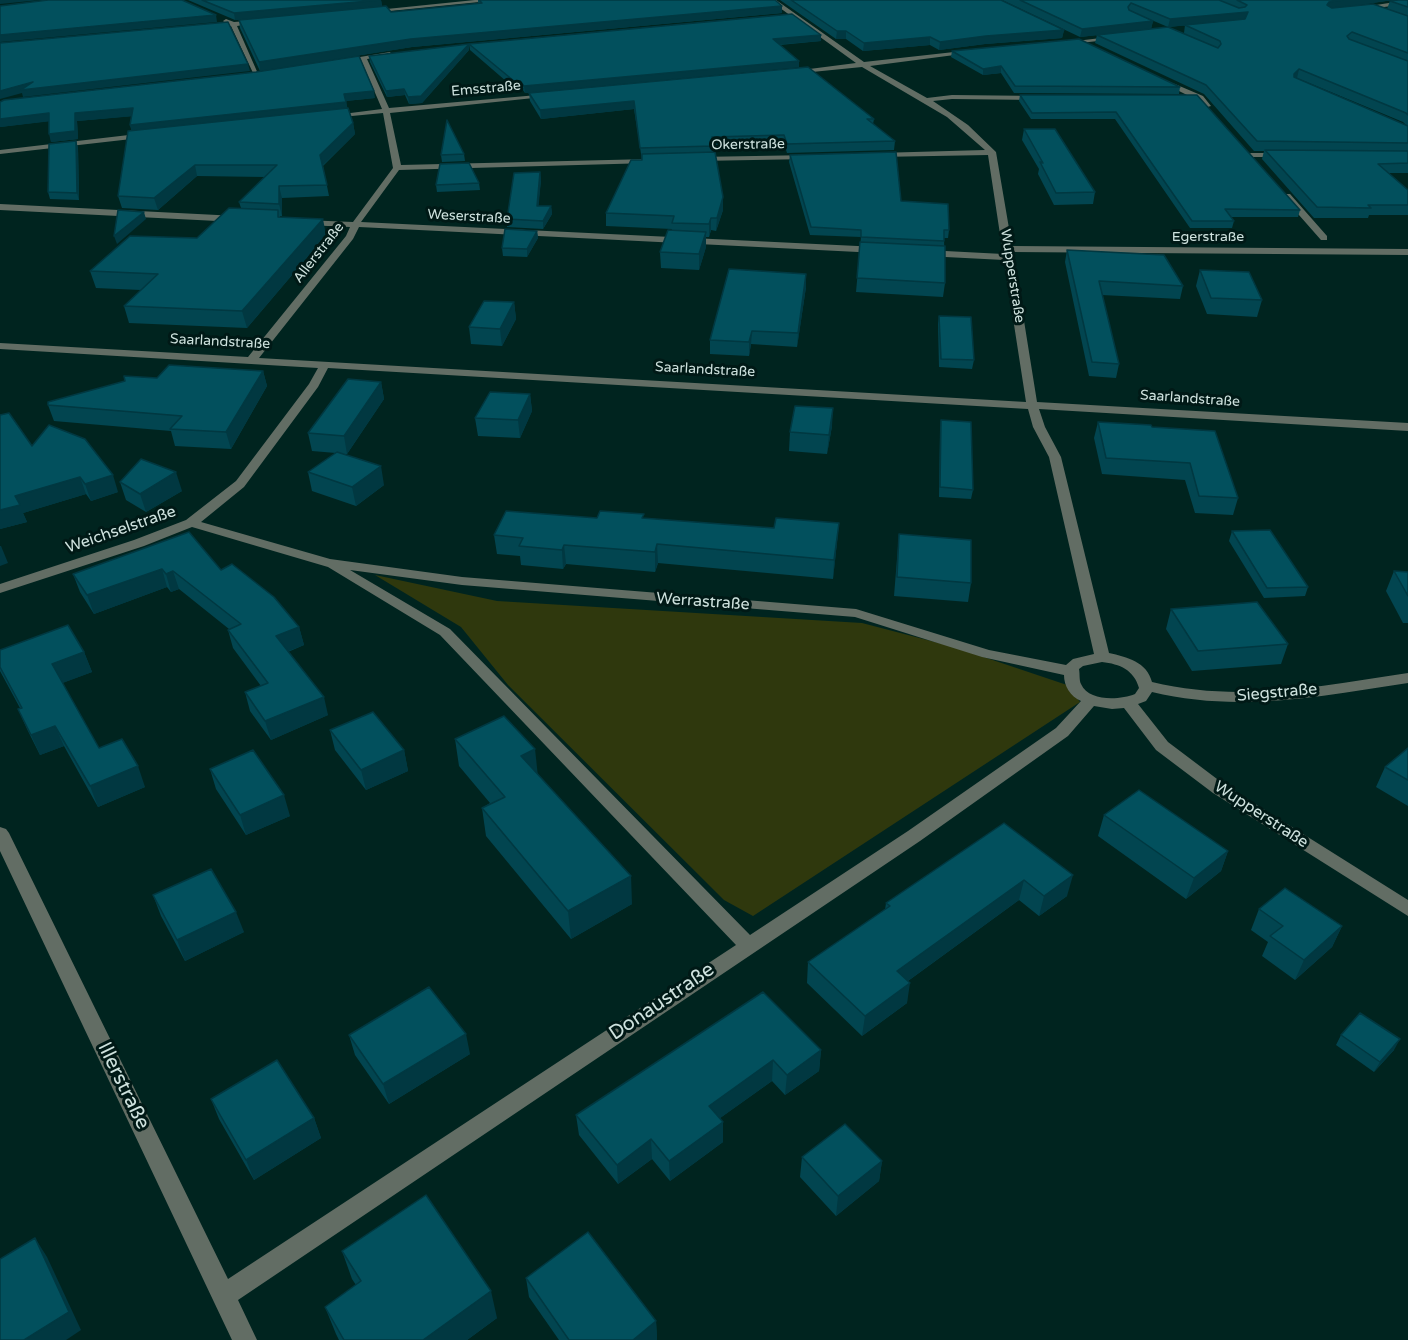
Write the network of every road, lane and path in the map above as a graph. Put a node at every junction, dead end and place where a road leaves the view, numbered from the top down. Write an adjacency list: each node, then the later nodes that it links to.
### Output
1 (496, 0): 7 (street)
2 (772, 0): 10 (street)
3 (1408, 2): 5 (street)
4 (1359, 3): 5 (street)
5 (1369, 7): 6 (street); 8 (street)
6 (1350, 9)
7 (364, 12)
8 (1389, 14)
9 (214, 16): 13 (street)
10 (794, 16): 11 (street); 24 (street)
11 (782, 17)
12 (269, 21): 13 (street)
13 (233, 24): 14 (street); 27 (street)
14 (198, 27)
15 (1061, 32): 17 (street)
16 (1124, 36): 17 (street)
17 (1081, 41): 18 (street); 20 (street)
18 (1049, 44)
19 (974, 50): 24 (street)
20 (1101, 51)
21 (402, 52): 22 (street)
22 (363, 58): 23 (street); 35 (street)
23 (331, 63)
24 (865, 66): 26 (street); 34 (street)
25 (267, 73): 27 (street)
26 (786, 74)
27 (257, 75): 29 (street)
28 (1150, 75): 33 (street)
29 (245, 76)
30 (564, 94): 35 (street, Emsstraße)
31 (1046, 98): 34 (street)
32 (1176, 98): 33 (street)
33 (1200, 98): 36 (street)
34 (926, 100): 41 (street)
35 (386, 111): 37 (street, Emsstraße); 49 (street)
36 (1215, 114)
37 (327, 116)
38 (150, 134): 40 (street)
39 (1244, 147): 43 (street)
40 (0, 152)
41 (992, 152): 42 (street); 59 (street, Wupperstraße)
42 (864, 155)
43 (1251, 155): 44 (street); 48 (street)
44 (1296, 155)
45 (818, 156): 47 (street, Okerstraße)
46 (655, 160): 49 (street)
47 (690, 160)
48 (1258, 163)
49 (397, 168): 54 (street, Allerstraße)
50 (1280, 188): 55 (street)
51 (0, 207): 52 (street)
52 (249, 219)
53 (293, 221): 54 (street, Weserstraße)
54 (357, 225): 56 (street, Weserstraße); 61 (street, Allerstraße)
55 (1324, 238)
56 (891, 251)
57 (915, 252): 59 (street)
58 (1408, 252): 59 (street, Egerstraße)
59 (1009, 253): 63 (street, Wupperstraße)
60 (0, 346): 61 (street, Saarlandstraße)
61 (252, 359): 62 (street, Saarlandstraße)
62 (325, 364): 63 (street, Saarlandstraße); 65 (street, Weichselstraße)
63 (1032, 404): 64 (street, Saarlandstraße); 68 (street, Wupperstraße)
64 (1408, 428)
65 (191, 522): 66 (street, Werrastraße); 67 (street, Weichselstraße)
66 (329, 563): 69 (street, Werrastraße); 76 (street, Werrastraße)
67 (0, 589)
68 (1102, 657): 69 (street); 71 (street)
69 (1071, 671): 72 (street)
70 (1408, 678): 71 (street, Siegstraße)
71 (1146, 686): 73 (street)
72 (1091, 699): 73 (street); 76 (street, Donaustraße)
73 (1129, 704): 75 (street, Wupperstraße)
74 (0, 833): 77 (street, Illerstraße)
75 (1408, 909)
76 (748, 945): 77 (street, Donaustraße)
77 (224, 1295): 78 (street, Illerstraße)
78 (245, 1340)

